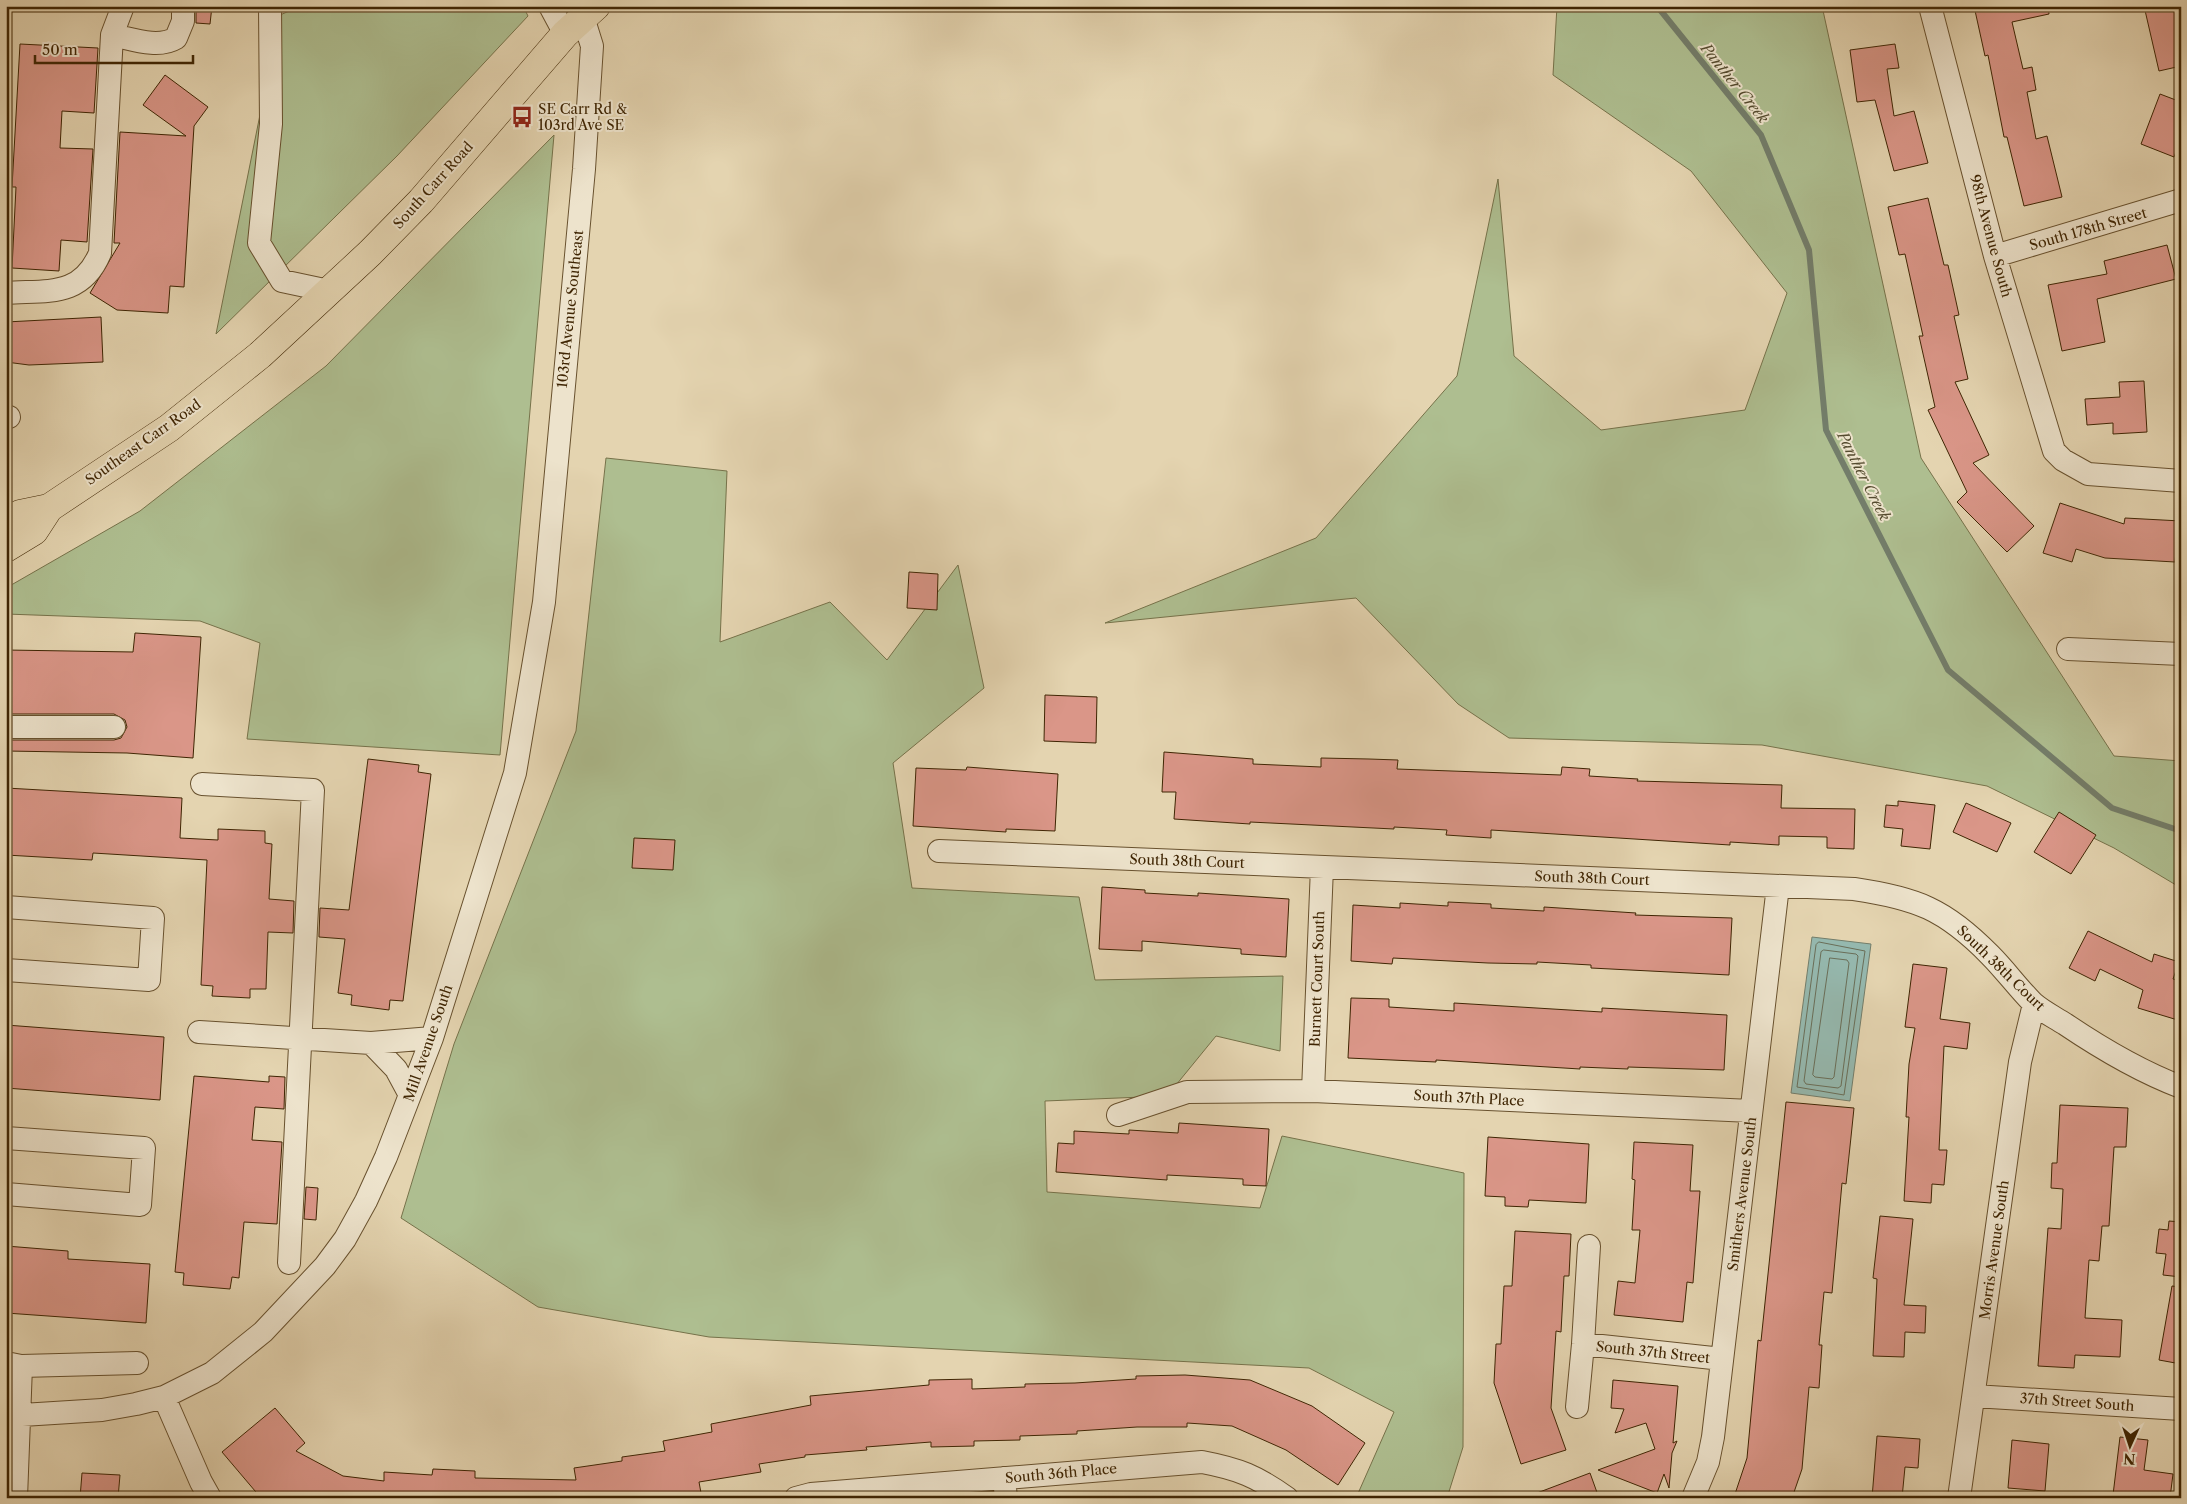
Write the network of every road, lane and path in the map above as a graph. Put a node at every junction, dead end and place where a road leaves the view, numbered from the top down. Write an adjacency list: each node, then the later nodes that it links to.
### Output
1 (123, 6): 7 (street)
2 (183, 6): 7 (street)
3 (270, 6): 10 (street)
4 (550, 6): 6 (street, 103rd Avenue Southeast)
5 (1930, 6): 9 (street, 98th Avenue South)
6 (581, 19): 10 (main road, South Carr Road); 17 (street, 103rd Avenue Southeast)
7 (112, 35): 11 (street)
8 (2181, 200): 9 (street, South 178th Street)
9 (1995, 256): 13 (street, 98th Avenue South)
10 (329, 291): 12 (main road, South Carr Road)
11 (6, 293)
12 (260, 356): 14 (main road, Southeast Carr Road)
13 (2181, 482)
14 (49, 508): 15 (main road, Southeast Carr Road); 16 (main road, Southeast Carr Road)
15 (6, 521)
16 (6, 548)
17 (544, 602): 30 (street, Mill Avenue South)
18 (2068, 649): 19 (street)
19 (2181, 654)
20 (6, 726): 21 (street)
21 (114, 727)
22 (202, 784): 31 (street)
23 (939, 851): 24 (street, South 38th Court)
24 (1322, 867): 25 (street, South 38th Court); 34 (street, Burnett Court South)
25 (1778, 886): 28 (street, South 38th Court); 36 (street, Smithers Avenue South)
26 (6, 907): 27 (street)
27 (6, 970)
28 (2034, 1004): 33 (street, South 38th Court); 46 (street, Morris Avenue South)
29 (200, 1032): 31 (street)
30 (432, 1038): 32 (street); 35 (street, Mill Avenue South)
31 (300, 1039): 32 (street); 41 (street)
32 (371, 1043): 35 (street)
33 (2181, 1087)
34 (1313, 1091): 36 (street, South 37th Place); 37 (street, South 37th Place)
35 (410, 1095): 47 (street, Mill Avenue South)
36 (1751, 1111): 43 (street, Smithers Avenue South)
37 (1118, 1115)
38 (6, 1138): 39 (street)
39 (6, 1194)
40 (1588, 1246): 42 (street)
41 (289, 1264)
42 (1583, 1344): 43 (street, South 37th Street); 48 (street)
43 (1722, 1359): 56 (street, Smithers Avenue South)
44 (137, 1363): 45 (street)
45 (14, 1364): 50 (street)
46 (1974, 1396): 49 (street, 37th Street South); 57 (street, Morris Avenue South)
47 (164, 1397): 50 (street, Mill Avenue South); 53 (street)
48 (1577, 1407)
49 (2181, 1409)
50 (13, 1416): 52 (street)
51 (1005, 1488): 54 (street, South 36th Place); 55 (street, South 36th Place)
52 (16, 1498)
53 (210, 1498)
54 (796, 1498)
55 (1288, 1498)
56 (1693, 1498)
57 (1959, 1498)

